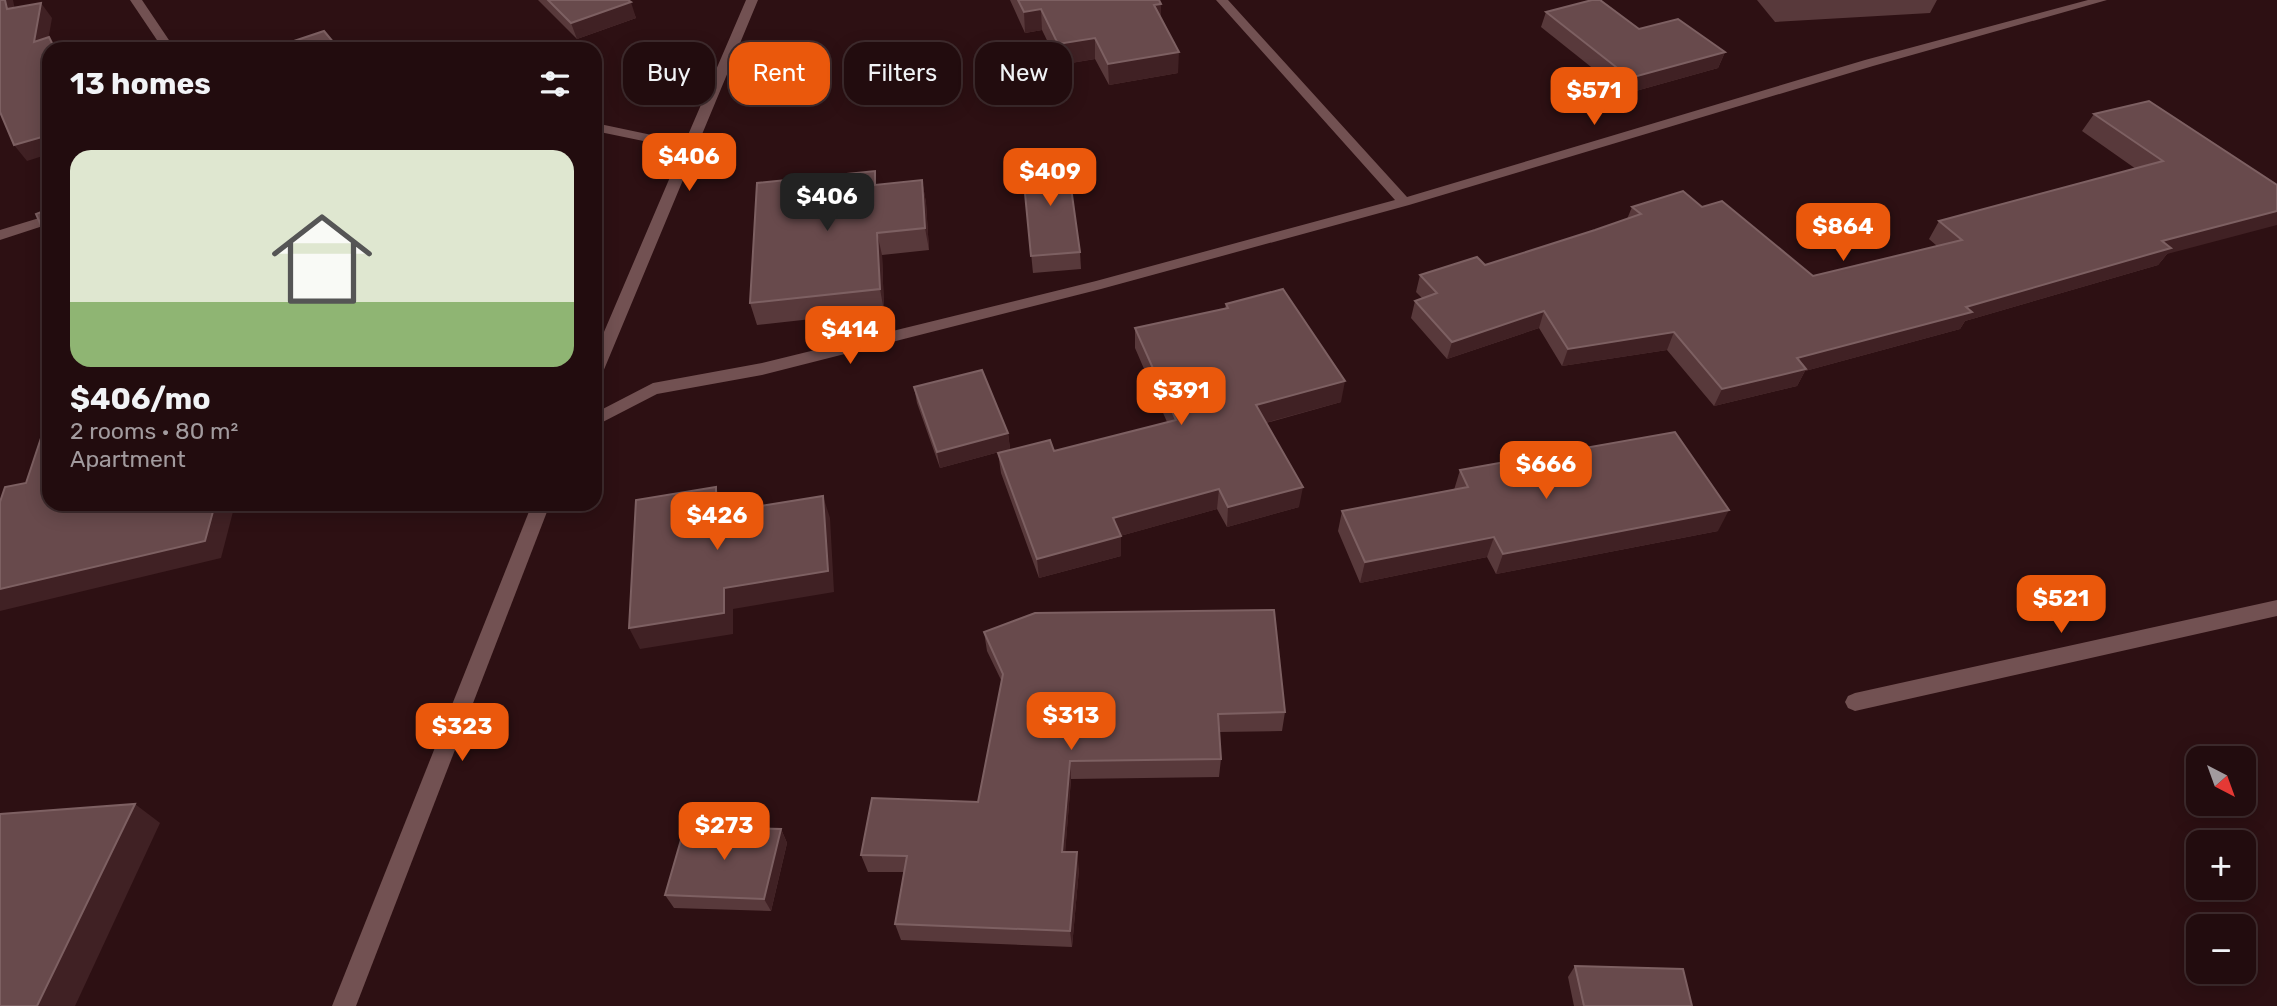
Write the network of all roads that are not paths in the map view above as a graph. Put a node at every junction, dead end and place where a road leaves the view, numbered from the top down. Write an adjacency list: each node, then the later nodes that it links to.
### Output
1 (136, 0): 5 (street)
2 (752, 0): 7 (street)
3 (1222, 0): 8 (street)
4 (2101, 0): 8 (street)
5 (164, 42)
6 (602, 128): 7 (street)
7 (690, 147): 11 (street)
8 (1404, 202): 12 (street)
9 (42, 221): 10 (street)
10 (0, 234)
11 (602, 355)
12 (602, 417)
13 (538, 511): 16 (street)
14 (2277, 608): 15 (street)
15 (1855, 702)
16 (344, 1006)

